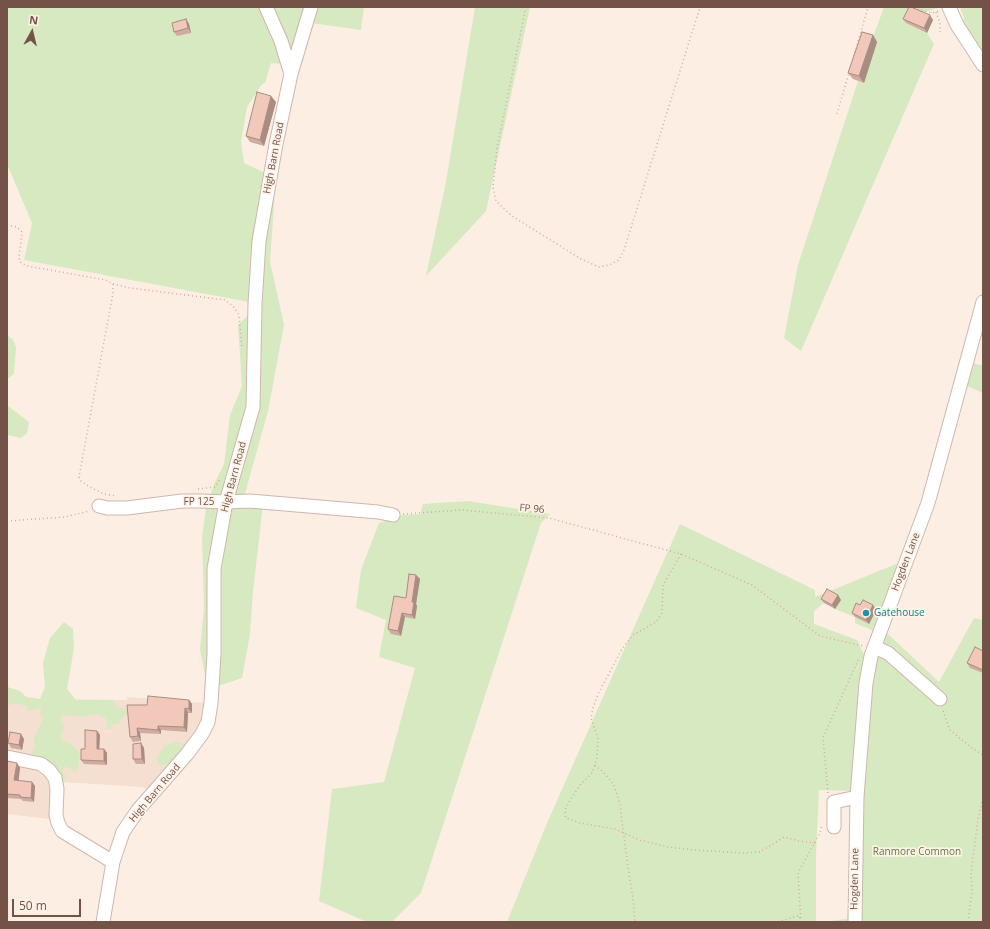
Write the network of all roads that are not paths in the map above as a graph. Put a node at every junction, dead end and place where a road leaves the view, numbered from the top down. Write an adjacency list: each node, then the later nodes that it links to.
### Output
1 (266, 7): 5 (street)
2 (311, 7): 5 (street, High Barn Road)
3 (946, 8): 4 (street)
4 (983, 65)
5 (291, 74): 7 (street, High Barn Road)
6 (983, 302): 10 (street, Hogden Lane)
7 (226, 502): 8 (street, FP 125); 9 (street, FP 125); 15 (street, High Barn Road)
8 (99, 506)
9 (393, 515)
10 (874, 647): 11 (street); 13 (street, Hogden Lane)
11 (940, 699)
12 (7, 757): 15 (street)
13 (857, 797): 14 (street); 17 (street, Hogden Lane)
14 (828, 825)
15 (113, 862): 16 (street, High Barn Road)
16 (103, 922)
17 (855, 922)

